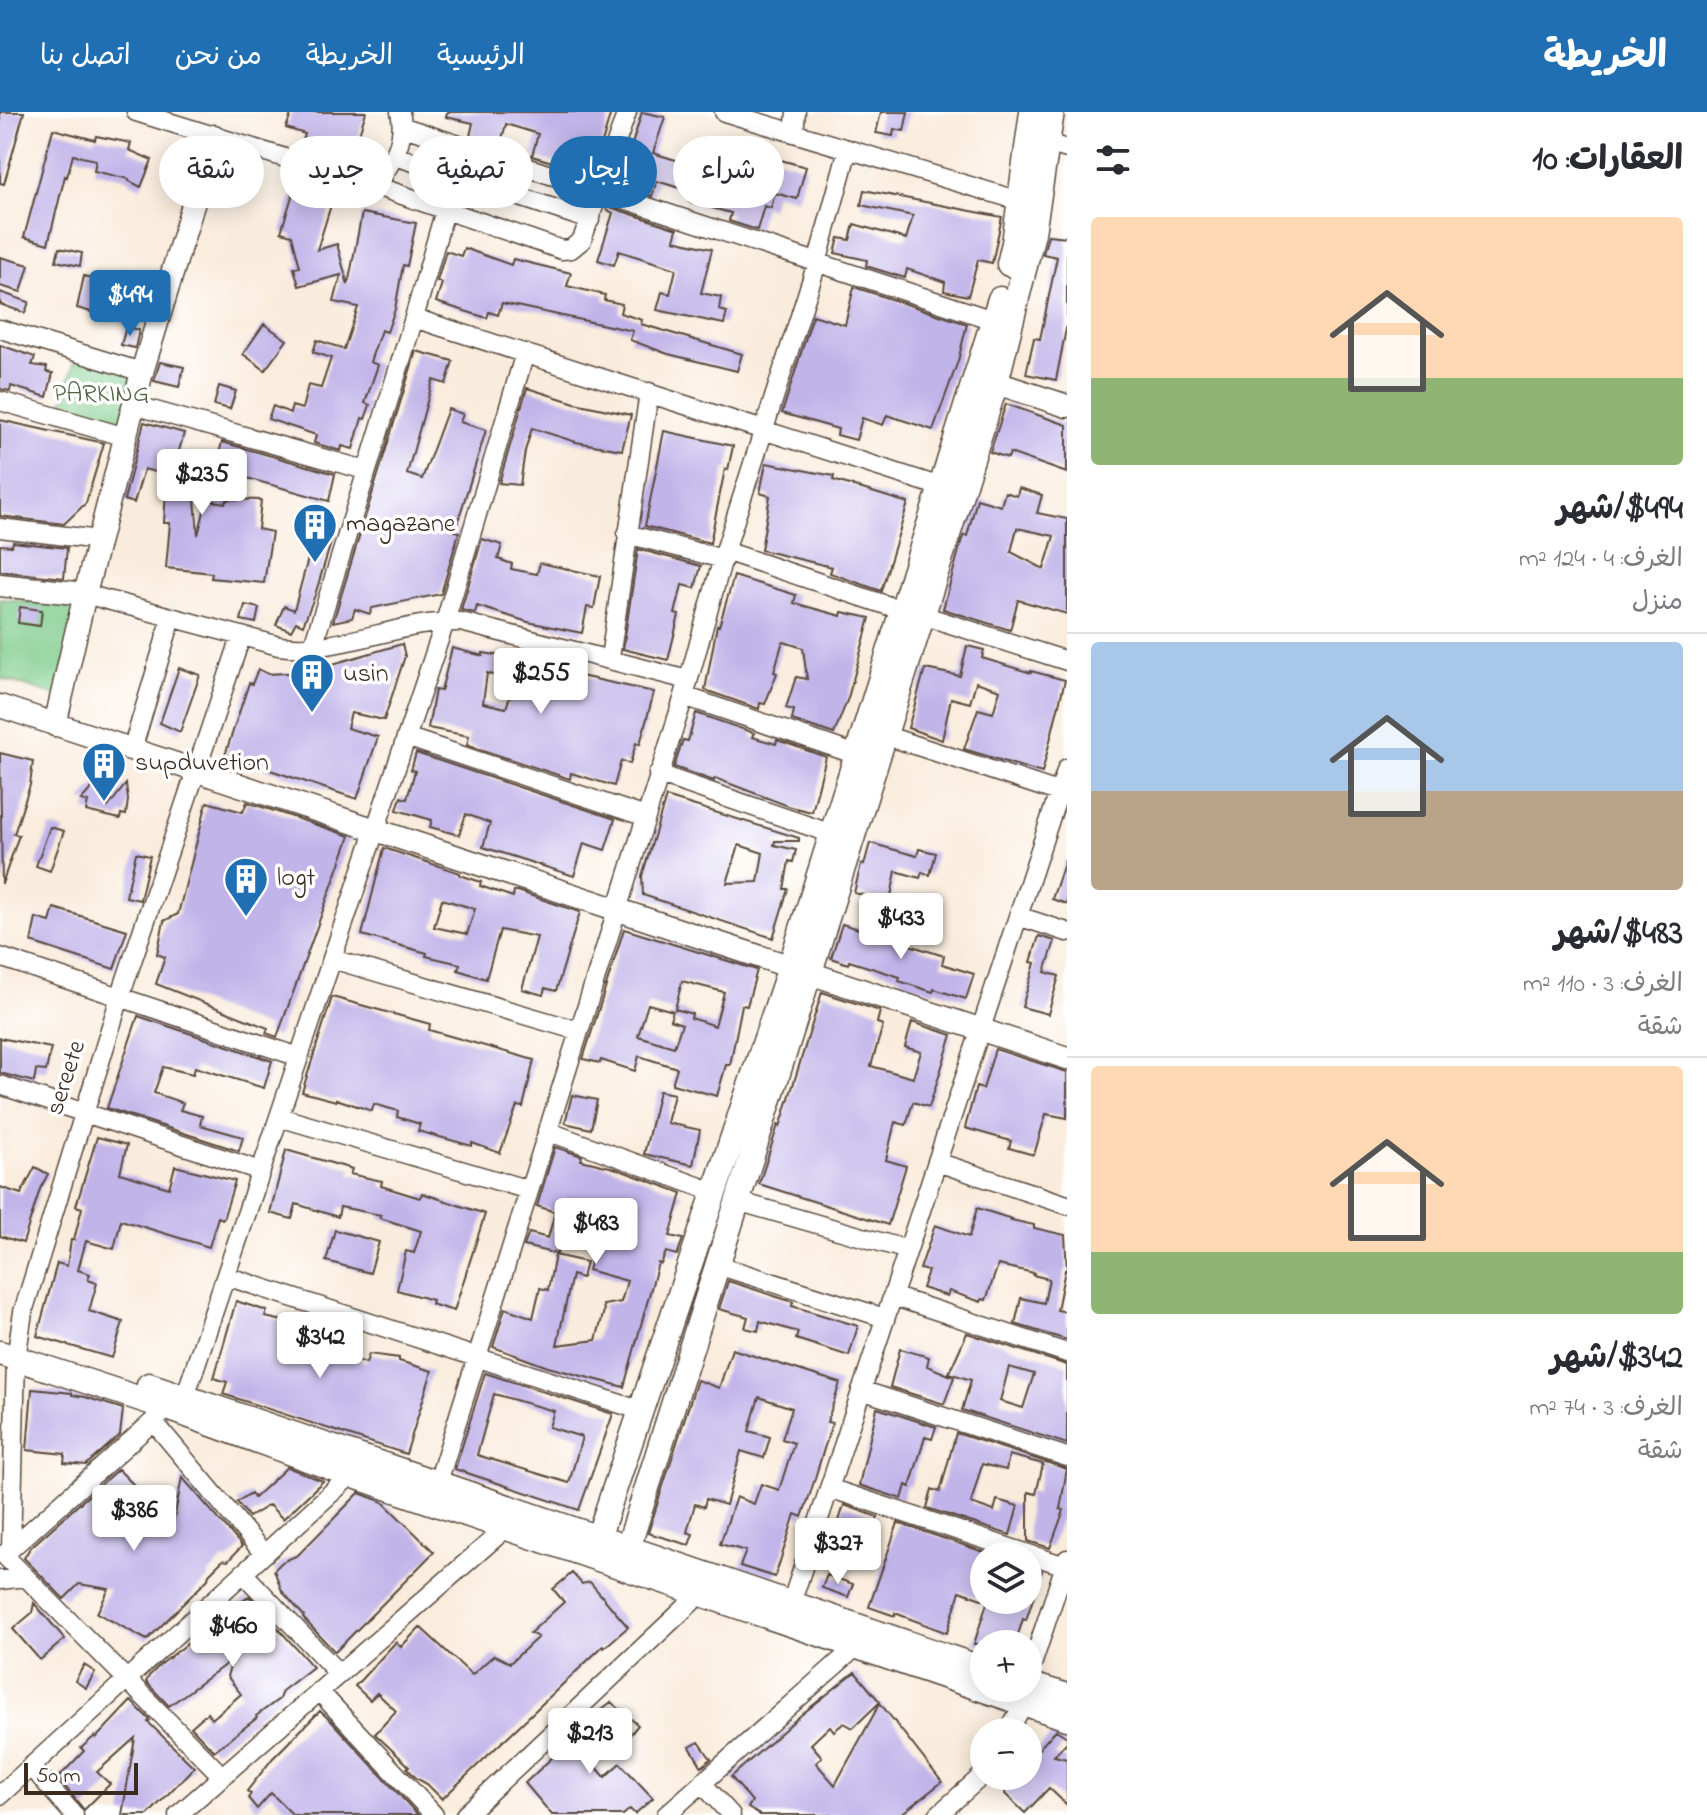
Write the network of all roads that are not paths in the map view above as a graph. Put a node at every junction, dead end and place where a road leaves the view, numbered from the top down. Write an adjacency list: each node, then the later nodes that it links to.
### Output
1 (136, 112): 9 (street)
2 (627, 112): 10 (street)
3 (724, 112): 8 (street)
4 (796, 112): 8 (street)
5 (1032, 112): 17 (main road)
6 (1052, 112): 11 (main road)
7 (402, 120): 13 (street); 15 (street)
8 (794, 133): 12 (street)
9 (214, 136)
10 (619, 136)
11 (1057, 146): 17 (main road)
12 (848, 149): 17 (street); 23 (street)
13 (395, 156): 14 (street); 22 (street)
14 (393, 159)
15 (549, 173)
16 (393, 192): 21 (street)
17 (1028, 204): 25 (main road)
18 (192, 208): 28 (street)
19 (594, 208): 22 (street)
20 (649, 208): 23 (street)
21 (445, 210): 22 (street); 24 (street)
22 (590, 220)
23 (817, 263): 25 (street); 34 (street)
24 (414, 318): 27 (street); 36 (street)
25 (1002, 324): 29 (main road)
26 (0, 329): 28 (street)
27 (525, 353): 30 (street); 46 (street)
28 (142, 372): 32 (street)
29 (986, 380): 33 (street); 37 (main road); 44 (main road)
30 (649, 392): 34 (street); 39 (street)
31 (0, 401): 35 (street)
32 (134, 405): 35 (street); 36 (street)
33 (1067, 406)
34 (765, 430): 37 (street); 41 (street)
35 (126, 437): 40 (street)
36 (365, 470): 48 (street)
37 (941, 487): 44 (main road)
38 (0, 528): 40 (street)
39 (627, 534): 41 (street); 49 (street)
40 (99, 540): 43 (street)
41 (724, 555): 44 (street); 51 (street)
42 (0, 585): 43 (street)
43 (85, 594): 45 (street); 53 (street)
44 (912, 612): 50 (street); 54 (main road); 57 (main road)
45 (172, 617): 47 (street); 56 (street)
46 (445, 622): 48 (street); 49 (street); 55 (street)
47 (241, 637): 48 (street); 59 (street, sereete)
48 (312, 649)
49 (610, 658): 51 (street)
50 (1067, 661)
51 (686, 688): 57 (street); 60 (street)
52 (0, 706): 53 (street)
53 (55, 725): 56 (street)
54 (884, 735): 61 (street); 70 (main road)
55 (406, 737): 62 (street); 63 (street)
56 (132, 750): 59 (street)
57 (857, 755): 64 (main road)
58 (1067, 768): 61 (street)
59 (197, 770): 63 (street); 71 (street, sereete)
60 (658, 774): 62 (street); 64 (street)
61 (1063, 794): 66 (street)
62 (646, 817): 65 (street)
63 (375, 830): 65 (street); 69 (street)
64 (832, 834): 70 (main road)
65 (617, 910): 70 (street); 73 (street)
66 (1018, 916): 67 (street); 72 (street)
67 (1067, 932)
68 (0, 957): 71 (street)
69 (332, 959): 73 (street); 74 (street)
70 (799, 970): 72 (street); 83 (main road); 84 (main road)
71 (120, 997): 74 (street); 77 (street, sereete)
72 (981, 1029): 75 (street); 80 (street)
73 (579, 1031): 79 (street)
74 (299, 1057): 78 (street)
75 (1067, 1058)
76 (0, 1085): 77 (street)
77 (84, 1113): 81 (street); 91 (street, sereete)
78 (279, 1117): 81 (street); 82 (street)
79 (547, 1131): 82 (street); 83 (street)
80 (937, 1162): 85 (street); 86 (street)
81 (261, 1171): 88 (street)
82 (529, 1190): 93 (street)
83 (714, 1192): 96 (main road)
84 (737, 1201): 86 (street); 87 (main road)
85 (1067, 1205)
86 (908, 1250): 89 (street)
87 (717, 1265): 90 (street); 105 (main road)
88 (226, 1276): 93 (street); 95 (street)
89 (892, 1296): 90 (street); 92 (street)
90 (885, 1318): 94 (street)
91 (8, 1348): 95 (main road); 103 (street, sereete)
92 (1067, 1353)
93 (477, 1356): 96 (street); 99 (street)
94 (861, 1390): 97 (street); 100 (street)
95 (169, 1409): 98 (main road); 99 (main road); 103 (street); 104 (street)
96 (639, 1410): 102 (main road)
97 (1067, 1457)
98 (351, 1475): 101 (main road); 104 (street)
99 (438, 1482): 102 (main road)
100 (829, 1488): 106 (street); 111 (street)
101 (506, 1528): 102 (main road); 115 (street)
102 (594, 1546): 105 (main road)
103 (5, 1554): 108 (street)
104 (264, 1554): 107 (street)
105 (625, 1558): 110 (main road); 111 (main road)
106 (1066, 1562): 112 (street)
107 (243, 1573): 115 (street); 117 (street)
108 (26, 1577): 109 (street); 117 (street)
109 (0, 1580)
110 (700, 1594): 111 (main road); 131 (street)
111 (788, 1612): 113 (main road); 114 (main road)
112 (1042, 1635)
113 (856, 1647): 116 (main road); 125 (street)
114 (970, 1665)
115 (339, 1674): 118 (street)
116 (970, 1677)
117 (127, 1679): 123 (street); 124 (street)
118 (319, 1691): 124 (street); 130 (street)
119 (1042, 1694): 120 (main road)
120 (1067, 1696)
121 (1042, 1702): 122 (main road)
122 (1067, 1718)
123 (31, 1766): 127 (street); 128 (street)
124 (222, 1776): 129 (street)
125 (702, 1783): 132 (street); 133 (street)
126 (970, 1786): 134 (street)
127 (0, 1795)
128 (74, 1815)
129 (178, 1815)
130 (434, 1815)
131 (465, 1815)
132 (666, 1815)
133 (731, 1815)
134 (938, 1815)

